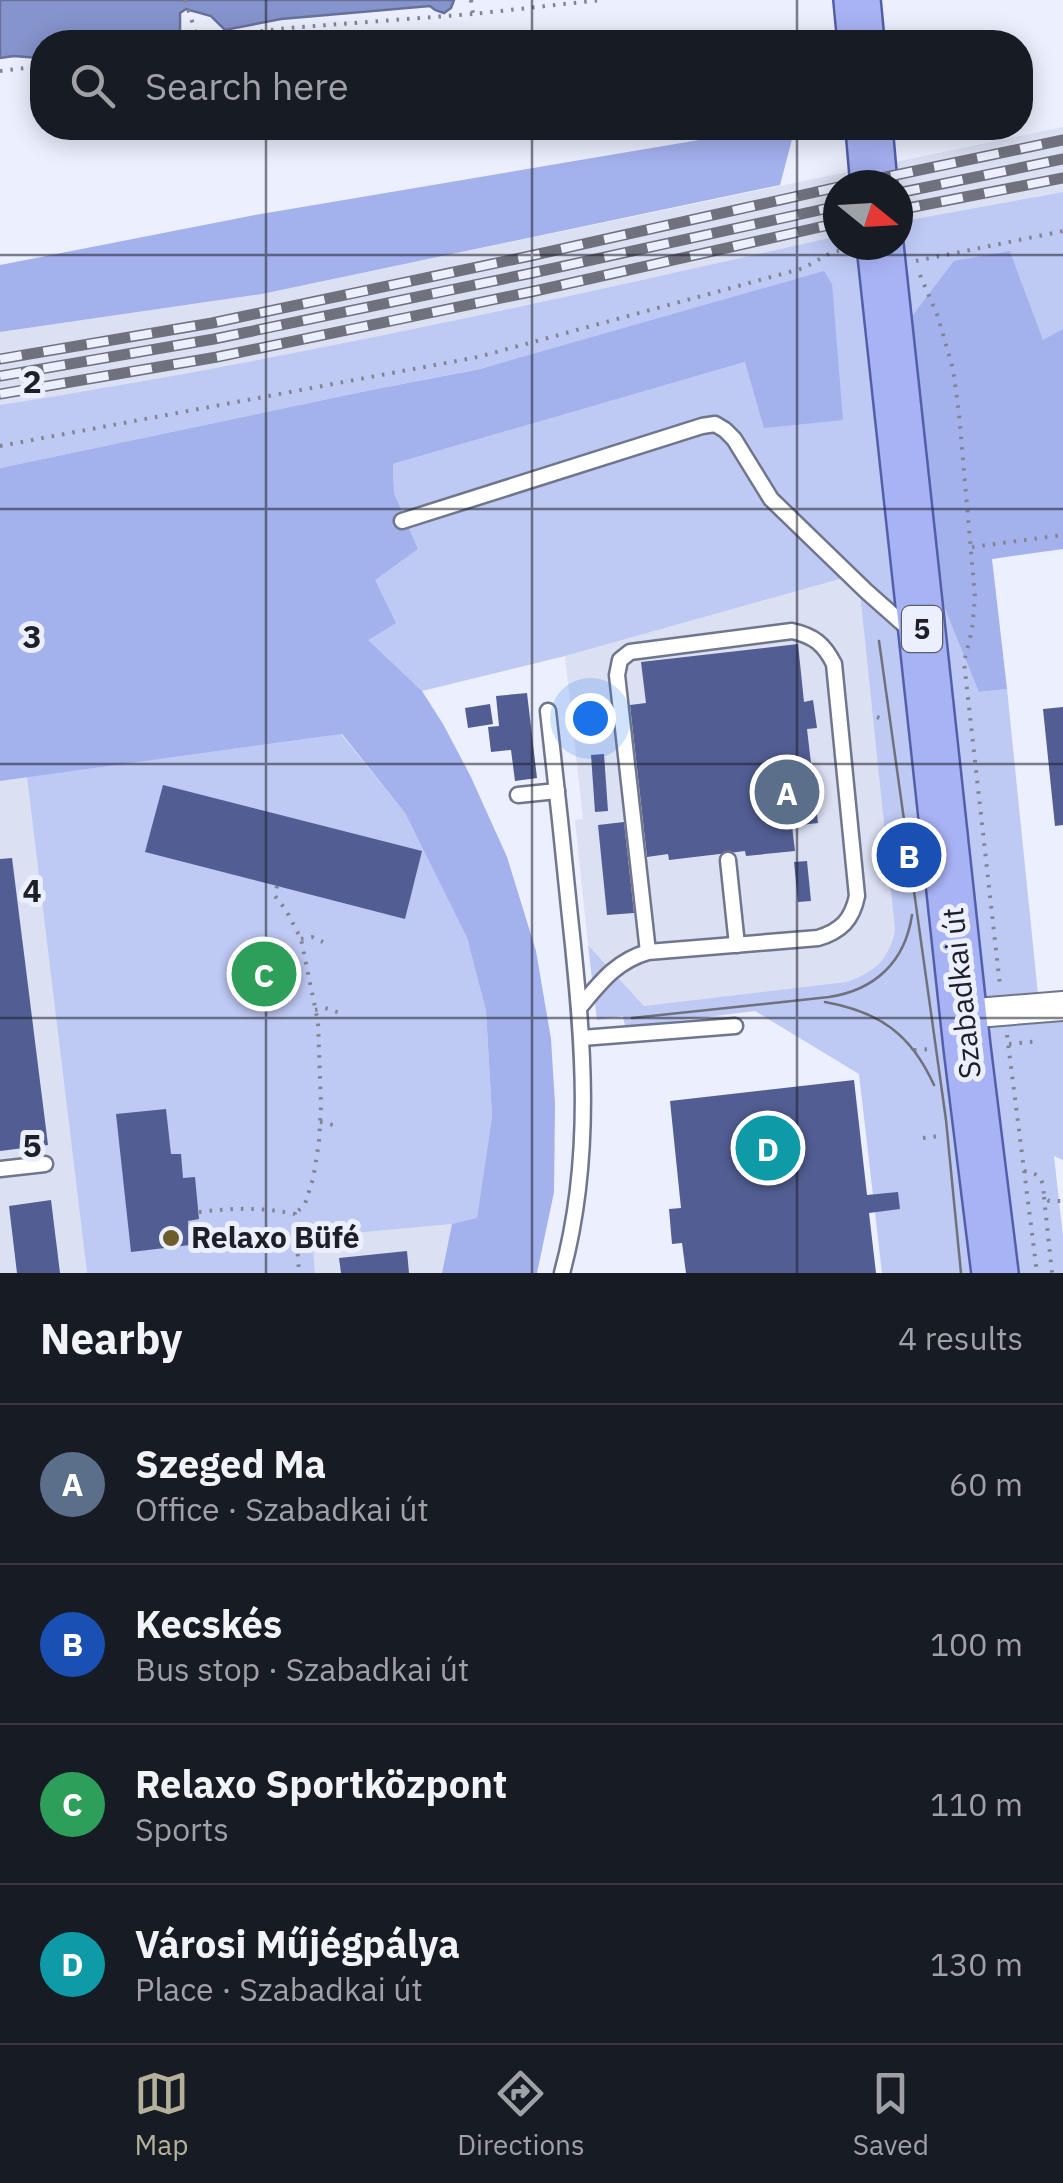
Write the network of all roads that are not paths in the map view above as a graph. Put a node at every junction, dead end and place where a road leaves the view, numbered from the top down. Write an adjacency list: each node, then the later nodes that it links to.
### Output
1 (857, 0): 2 (main road)
2 (860, 30)
3 (870, 140): 4 (main road)
4 (873, 170)
5 (884, 260): 7 (main road, Szabadkai út / 5)
6 (402, 521): 7 (lane)
7 (923, 641): 16 (main road, Szabadkai út / 5)
8 (548, 712): 9 (lane)
9 (557, 791): 10 (lane); 15 (lane)
10 (518, 795)
11 (728, 860): 12 (lane)
12 (737, 945): 13 (lane); 13 (lane)
13 (648, 952): 15 (lane)
14 (1063, 1006): 16 (street)
15 (579, 1008): 18 (lane)
16 (984, 1012): 21 (main road, Szabadkai út / 5)
17 (736, 1026): 18 (lane)
18 (582, 1038): 22 (lane)
19 (46, 1164): 20 (lane)
20 (0, 1169)
21 (996, 1270)
22 (562, 1273)

